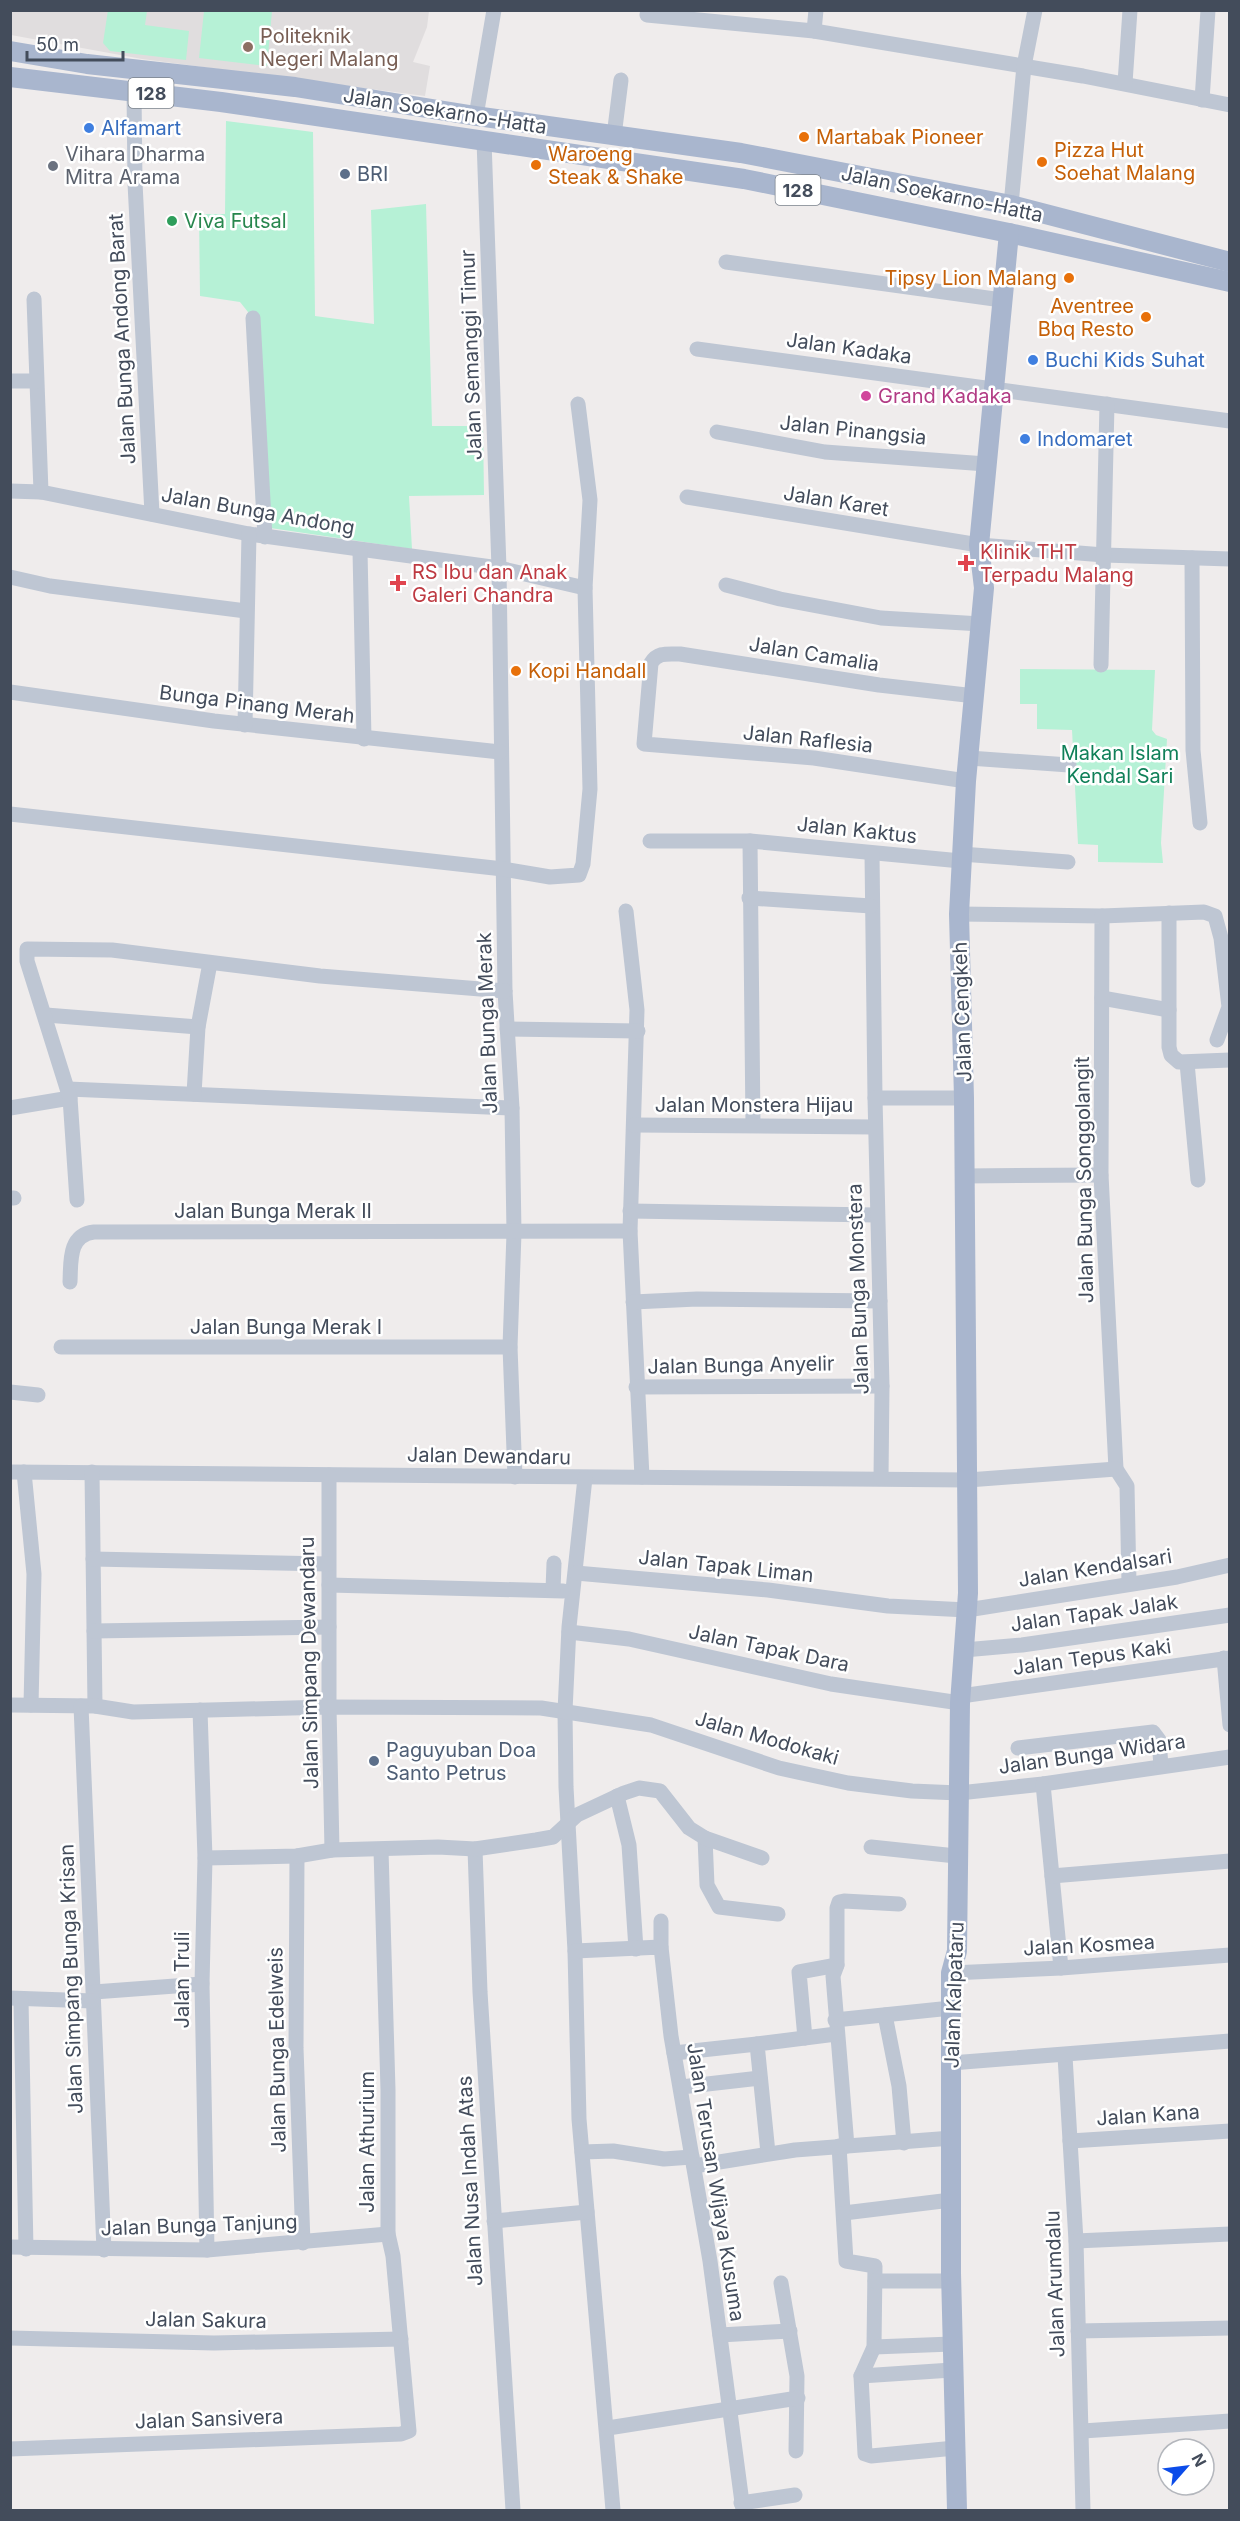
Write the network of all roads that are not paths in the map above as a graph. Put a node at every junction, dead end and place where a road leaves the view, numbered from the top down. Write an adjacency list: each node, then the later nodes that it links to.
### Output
1 (494, 10): 18 (street)
2 (816, 10): 7 (street)
3 (1035, 10): 9 (street)
4 (1130, 10): 12 (street)
5 (1208, 10): 15 (street)
6 (647, 15): 7 (street)
7 (814, 31): 9 (street)
8 (10, 51): 13 (main road, Jalan Soekarno-Hatta / 128)
9 (1024, 66): 12 (street); 23 (street)
10 (10, 77): 14 (main road, Jalan Soekarno-Hatta / 128)
11 (621, 80): 20 (street)
12 (1125, 83): 15 (street)
13 (300, 88): 17 (main road); 18 (main road, Jalan Soekarno-Hatta / 128)
14 (134, 91): 17 (main road, Jalan Soekarno-Hatta / 128); 43 (street, Jalan Bunga Andong Barat)
15 (1202, 100): 16 (street)
16 (1230, 105)
17 (297, 113): 21 (main road, Jalan Soekarno-Hatta / 128)
18 (476, 116): 19 (main road, Jalan Soekarno-Hatta / 128)
19 (586, 132): 20 (main road, Jalan Soekarno-Hatta / 128); 22 (main road)
20 (614, 136): 23 (main road, Jalan Soekarno-Hatta / 128)
21 (484, 140): 22 (main road, Jalan Soekarno-Hatta / 128); 51 (street, Jalan Semanggi Timur)
22 (585, 154): 24 (main road, Jalan Soekarno-Hatta / 128)
23 (1011, 205): 26 (main road, Jalan Soekarno-Hatta / 128)
24 (1009, 233): 27 (main road, Jalan Soekarno-Hatta / 128); 29 (main road, Jalan Cengkeh)
25 (726, 262): 29 (street)
26 (1230, 262)
27 (1230, 282)
28 (34, 299): 33 (street)
29 (1002, 300): 34 (main road, Jalan Cengkeh)
30 (253, 318): 45 (street)
31 (697, 349): 34 (street, Jalan Kadaka)
32 (10, 381): 33 (street)
33 (36, 381): 41 (street)
34 (995, 388): 36 (street, Jalan Kadaka); 39 (main road, Jalan Cengkeh)
35 (578, 404): 54 (street)
36 (1107, 404): 37 (street, Jalan Kadaka); 48 (street)
37 (1230, 421)
38 (717, 432): 39 (street, Jalan Pinangsia)
39 (986, 464): 46 (main road, Jalan Cengkeh)
40 (10, 491): 41 (street, Jalan Bunga Andong)
41 (42, 492): 43 (street, Jalan Bunga Andong)
42 (687, 498): 46 (street, Jalan Karet)
43 (152, 514): 44 (street, Jalan Bunga Andong)
44 (249, 534): 45 (street, Jalan Bunga Andong); 55 (street)
45 (265, 537): 47 (street, Jalan Bunga Andong)
46 (979, 545): 48 (street, Jalan Karet); 56 (main road, Jalan Cengkeh)
47 (360, 551): 51 (street, Jalan Bunga Andong); 61 (street)
48 (1104, 555): 49 (street, Jalan Karet); 57 (street)
49 (1192, 558): 50 (street, Jalan Karet); 68 (street)
50 (1223, 559)
51 (499, 568): 54 (street, Jalan Bunga Andong); 63 (street, Jalan Bunga Merak)
52 (10, 577): 55 (street)
53 (726, 585): 56 (street)
54 (585, 588): 74 (street)
55 (246, 611): 60 (street)
56 (981, 624): 59 (main road, Jalan Cengkeh)
57 (1101, 665)
58 (10, 692): 60 (street, Bunga Pinang Merah)
59 (975, 696): 62 (street, Jalan Camalia); 64 (main road, Jalan Cengkeh)
60 (245, 725): 61 (street, Bunga Pinang Merah)
61 (364, 739): 63 (street, Bunga Pinang Merah)
62 (644, 744): 66 (street, Jalan Raflesia)
63 (500, 752): 74 (street, Jalan Bunga Merak)
64 (969, 758): 65 (street); 66 (main road, Jalan Cengkeh)
65 (1069, 765)
66 (966, 781): 72 (main road, Jalan Cengkeh)
67 (10, 814): 74 (street)
68 (1200, 823)
69 (650, 841): 70 (street, Jalan Kaktus)
70 (750, 841): 71 (street, Jalan Kaktus); 75 (street)
71 (872, 854): 72 (street, Jalan Kaktus); 76 (street, Jalan Bunga Monstera)
72 (961, 857): 73 (street, Jalan Kaktus); 79 (main road, Jalan Cengkeh)
73 (1068, 862)
74 (503, 869): 82 (street, Jalan Bunga Merak)
75 (749, 898): 76 (street); 99 (street)
76 (871, 906): 94 (street, Jalan Bunga Monstera)
77 (626, 911): 88 (street)
78 (1169, 913): 80 (street); 84 (street); 89 (street)
79 (960, 914): 80 (street); 95 (main road, Jalan Cengkeh)
80 (1102, 916): 83 (street, Jalan Bunga Songgolangit)
81 (210, 963): 82 (street); 85 (street); 86 (street)
82 (505, 991): 87 (street, Jalan Bunga Merak)
83 (1102, 998): 84 (street); 101 (street, Jalan Bunga Songgolangit)
84 (1169, 1010): 91 (street)
85 (46, 1015): 86 (street); 92 (street)
86 (198, 1027): 93 (street)
87 (507, 1029): 88 (street); 97 (street, Jalan Bunga Merak)
88 (638, 1031): 98 (street)
89 (1217, 1040)
90 (1223, 1060): 91 (street)
91 (1192, 1062): 103 (street)
92 (69, 1094): 93 (street); 96 (street); 104 (street)
93 (194, 1094): 97 (street)
94 (875, 1098): 95 (street); 100 (street, Jalan Bunga Monstera)
95 (964, 1098): 102 (main road, Jalan Cengkeh)
96 (10, 1108)
97 (512, 1108): 108 (street, Jalan Bunga Merak)
98 (634, 1125): 99 (street, Jalan Monstera Hijau); 105 (street)
99 (753, 1125): 100 (street, Jalan Monstera Hijau)
100 (874, 1126): 106 (street, Jalan Bunga Monstera)
101 (1101, 1175): 102 (street); 118 (street, Jalan Bunga Songgolangit)
102 (963, 1176): 126 (main road, Jalan Cengkeh)
103 (1198, 1180)
104 (77, 1200)
105 (630, 1211): 106 (street); 107 (street)
106 (877, 1215): 110 (street, Jalan Bunga Monstera)
107 (630, 1231): 108 (street, Jalan Bunga Merak II); 111 (street)
108 (514, 1233): 109 (street, Jalan Bunga Merak II); 113 (street, Jalan Bunga Merak)
109 (70, 1282)
110 (880, 1301): 111 (street); 114 (street, Jalan Bunga Monstera)
111 (633, 1302): 115 (street)
112 (61, 1347): 113 (street, Jalan Bunga Merak I)
113 (510, 1347): 122 (street, Jalan Bunga Merak)
114 (882, 1386): 115 (street, Jalan Bunga Anyelir); 125 (street, Jalan Bunga Monstera)
115 (636, 1387): 123 (street)
116 (10, 1392): 117 (street)
117 (38, 1395)
118 (1116, 1469): 126 (street, Jalan Dewandaru); 132 (street, Jalan Bunga Songgolangit)
119 (17, 1472): 120 (street, Jalan Dewandaru); 143 (street)
120 (92, 1472): 121 (street, Jalan Dewandaru); 127 (street, Jalan Simpang Bunga Krisan)
121 (329, 1475): 122 (street, Jalan Dewandaru); 129 (street, Jalan Simpang Dewandaru)
122 (515, 1477): 124 (street, Jalan Dewandaru)
123 (642, 1477): 124 (street, Jalan Dewandaru); 125 (street, Jalan Dewandaru)
124 (585, 1478): 131 (street)
125 (882, 1478): 126 (street, Jalan Dewandaru)
126 (968, 1480): 134 (main road, Jalan Kalpataru)
127 (93, 1559): 129 (street); 137 (street, Jalan Simpang Bunga Krisan)
128 (554, 1563): 133 (street)
129 (328, 1564): 133 (street, Jalan Simpang Dewandaru)
130 (1230, 1565): 132 (street, Jalan Kendalsari)
131 (576, 1573): 134 (street, Jalan Tapak Liman); 138 (street)
132 (1129, 1583): 134 (street, Jalan Kendalsari)
133 (329, 1585): 136 (street, Jalan Simpang Dewandaru)
134 (967, 1610): 139 (main road, Jalan Kalpataru)
135 (1230, 1615): 139 (street, Jalan Tapak Jalak)
136 (329, 1627): 137 (street); 145 (street, Jalan Simpang Dewandaru)
137 (94, 1631): 144 (street, Jalan Simpang Bunga Krisan)
138 (569, 1632): 141 (street, Jalan Tapak Dara); 147 (street)
139 (964, 1650): 141 (main road, Jalan Kalpataru)
140 (1227, 1658): 141 (street, Jalan Tepus Kaki); 148 (street)
141 (960, 1700): 153 (main road, Jalan Kalpataru)
142 (10, 1705): 143 (street, Jalan Modokaki)
143 (32, 1705): 144 (street, Jalan Modokaki)
144 (88, 1706): 146 (street, Jalan Modokaki); 178 (street, Jalan Simpang Bunga Krisan)
145 (329, 1707): 146 (street, Jalan Modokaki); 147 (street, Jalan Modokaki); 159 (street, Jalan Simpang Dewandaru)
146 (200, 1710): 163 (street, Jalan Truli)
147 (565, 1711): 153 (street, Jalan Modokaki); 155 (street)
148 (1230, 1725)
149 (1018, 1748): 151 (street)
150 (1230, 1757): 151 (street, Jalan Bunga Widara)
151 (1161, 1766): 152 (street, Jalan Bunga Widara)
152 (1043, 1784): 153 (street, Jalan Bunga Widara); 166 (street)
153 (959, 1793): 162 (main road, Jalan Kalpataru)
154 (617, 1796): 155 (street); 156 (street); 171 (street)
155 (568, 1824): 158 (street); 172 (street)
156 (705, 1838): 164 (street); 168 (street)
157 (871, 1847): 162 (street)
158 (475, 1849): 160 (street); 202 (street, Jalan Nusa Indah Atas)
159 (332, 1850): 160 (street); 161 (street)
160 (381, 1850): 203 (street, Jalan Athurium)
161 (297, 1856): 163 (street); 206 (street, Jalan Bunga Edelweis)
162 (956, 1856): 176 (main road, Jalan Kalpataru)
163 (205, 1858): 177 (street, Jalan Truli)
164 (762, 1858)
165 (1230, 1861): 166 (street)
166 (1052, 1876): 175 (street)
167 (899, 1904): 174 (street)
168 (778, 1914)
169 (661, 1921): 170 (street, Jalan Terusan Wijaya Kusuma)
170 (661, 1947): 171 (street); 186 (street, Jalan Terusan Wijaya Kusuma)
171 (636, 1949): 172 (street)
172 (575, 1951): 196 (street)
173 (1230, 1954): 175 (street, Jalan Kosmea)
174 (837, 1965): 182 (street); 183 (street)
175 (1061, 1968): 176 (street, Jalan Kosmea)
176 (951, 1973): 180 (main road, Jalan Kalpataru)
177 (202, 1984): 178 (street); 209 (street, Jalan Truli)
178 (94, 1997): 179 (street); 208 (street, Jalan Simpang Bunga Krisan)
179 (16, 1999): 207 (street)
180 (951, 2008): 181 (street); 188 (main road, Jalan Kalpataru)
181 (885, 2015): 182 (street); 194 (street)
182 (836, 2027): 183 (street); 195 (street)
183 (805, 2038): 185 (street)
184 (1230, 2041): 187 (street)
185 (757, 2044): 186 (street); 189 (street)
186 (674, 2053): 190 (street, Jalan Terusan Wijaya Kusuma)
187 (1065, 2055): 188 (street); 193 (street, Jalan Arumdalu)
188 (951, 2063): 192 (main road, Jalan Kalpataru)
189 (760, 2078): 190 (street); 197 (street)
190 (681, 2087): 198 (street, Jalan Terusan Wijaya Kusuma)
191 (1230, 2131): 193 (street, Jalan Kana)
192 (952, 2138): 194 (street); 199 (main road, Jalan Kalpataru)
193 (1070, 2141): 205 (street, Jalan Arumdalu)
194 (904, 2142): 195 (street)
195 (843, 2146): 197 (street); 201 (street)
196 (582, 2152): 198 (street); 200 (street)
197 (768, 2153): 198 (street)
198 (693, 2161): 216 (street, Jalan Terusan Wijaya Kusuma)
199 (951, 2200): 201 (street); 211 (main road, Jalan Kalpataru)
200 (587, 2212): 202 (street); 226 (street)
201 (844, 2213): 210 (street)
202 (494, 2221): 234 (street, Jalan Nusa Indah Atas)
203 (388, 2234): 206 (street, Jalan Bunga Tanjung); 218 (street, Jalan Athurium)
204 (1230, 2234): 205 (street)
205 (1076, 2241): 215 (street, Jalan Arumdalu)
206 (303, 2243): 209 (street, Jalan Bunga Tanjung)
207 (18, 2248): 208 (street, Jalan Bunga Tanjung)
208 (104, 2250): 209 (street, Jalan Bunga Tanjung)
209 (207, 2250)
210 (875, 2281): 211 (street); 220 (street)
211 (951, 2281): 219 (main road, Jalan Kalpataru)
212 (781, 2283): 214 (street)
213 (1230, 2328): 215 (street)
214 (790, 2331): 216 (street); 223 (street)
215 (1078, 2331): 227 (street, Jalan Arumdalu)
216 (720, 2335): 224 (street, Jalan Terusan Wijaya Kusuma)
217 (10, 2338): 218 (street, Jalan Sakura)
218 (400, 2339): 228 (street, Jalan Athurium)
219 (952, 2344): 220 (street); 221 (main road, Jalan Kalpataru)
220 (874, 2347): 222 (street)
221 (952, 2370): 222 (street); 229 (main road, Jalan Kalpataru)
222 (861, 2376): 229 (street)
223 (798, 2398): 224 (street); 231 (street)
224 (728, 2409): 226 (street); 233 (street, Jalan Terusan Wijaya Kusuma)
225 (1230, 2421): 227 (street)
226 (608, 2427): 235 (street)
227 (1083, 2431): 237 (street, Jalan Arumdalu)
228 (408, 2432): 230 (street, Jalan Sansivera)
229 (955, 2448): 236 (main road, Jalan Kalpataru)
230 (10, 2449)
231 (796, 2451)
232 (795, 2495): 233 (street)
233 (742, 2507)
234 (513, 2511)
235 (613, 2511)
236 (957, 2511)
237 (1083, 2511)

